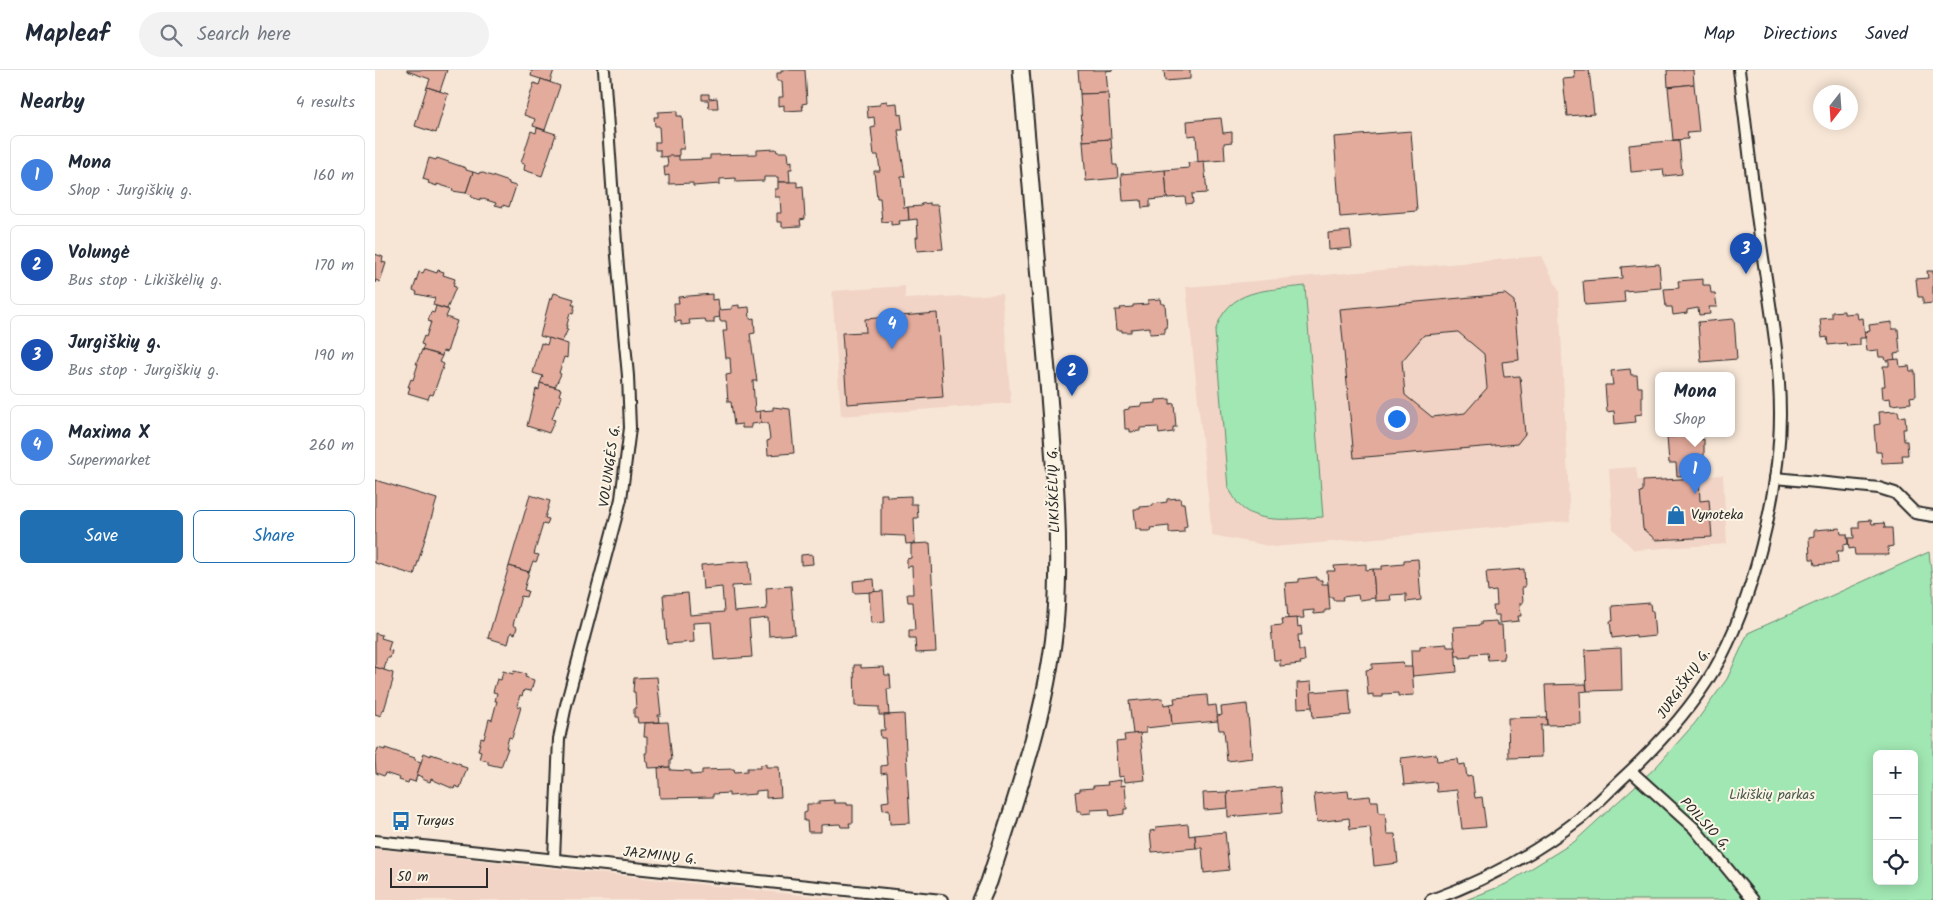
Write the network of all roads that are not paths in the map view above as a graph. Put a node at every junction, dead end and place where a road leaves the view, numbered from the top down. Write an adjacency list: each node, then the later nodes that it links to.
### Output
1 (604, 70): 8 (street, VOLUNGĖS G.)
2 (1021, 70): 10 (street, LIKIŠKĖLIŲ G.)
3 (1739, 70): 4 (street, JURGIŠKIŲ G.)
4 (1775, 478): 5 (street); 6 (street, JURGIŠKIŲ G.)
5 (1933, 516)
6 (1631, 771): 11 (street, JURGIŠKIŲ G.); 12 (street, POILSIO G.)
7 (375, 841): 8 (street, JAZMINŲ G.)
8 (554, 858): 9 (street, JAZMINŲ G.)
9 (942, 900)
10 (981, 900)
11 (1431, 900)
12 (1753, 900)

